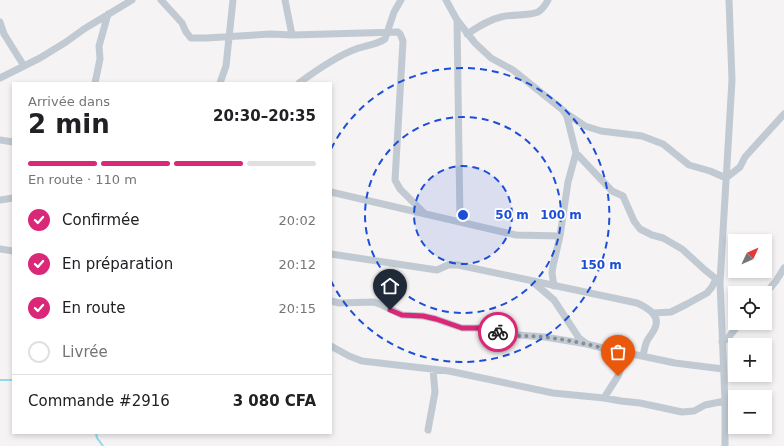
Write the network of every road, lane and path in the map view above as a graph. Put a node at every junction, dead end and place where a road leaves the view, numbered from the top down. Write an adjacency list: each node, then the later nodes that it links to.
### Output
1 (132, 0): 9 (street)
2 (162, 0): 15 (street)
3 (233, 0): 15 (street)
4 (285, 0): 14 (street)
5 (401, 0): 12 (street)
6 (446, 0): 10 (street)
7 (548, 0): 13 (street)
8 (729, 0): 26 (street)
9 (108, 14): 16 (street); 18 (street)
10 (457, 20): 13 (street); 31 (street)
11 (0, 22): 16 (street)
12 (387, 32): 14 (street); 20 (street); 30 (street)
13 (468, 34): 21 (street)
14 (292, 35): 15 (street)
15 (229, 36): 19 (street)
16 (24, 66): 17 (street)
17 (0, 78)
18 (95, 82)
19 (220, 82)
20 (301, 82)
21 (564, 111): 25 (street); 26 (street)
22 (784, 114): 26 (street)
23 (0, 140): 24 (street)
24 (12, 142)
25 (576, 153): 32 (street); 37 (street)
26 (726, 178): 37 (street)
27 (332, 192): 30 (street)
28 (12, 198): 29 (street)
29 (0, 200)
30 (425, 214): 31 (street)
31 (460, 222): 32 (street)
32 (560, 236): 39 (street)
33 (0, 249): 34 (street)
34 (12, 251)
35 (332, 254): 38 (street)
36 (784, 268): 40 (street)
37 (718, 280): 42 (street); 44 (street)
38 (533, 282): 39 (street); 45 (street)
39 (554, 286): 42 (street)
40 (772, 286)
41 (332, 300): 45 (street)
42 (654, 313): 48 (street)
43 (734, 330): 44 (street)
44 (722, 342): 49 (street)
45 (587, 344): 47 (street)
46 (332, 347): 50 (street)
47 (622, 353): 48 (street); 51 (street)
48 (643, 356): 49 (street)
49 (723, 369): 52 (street)
50 (433, 370): 51 (street); 53 (street)
51 (604, 398): 52 (street)
52 (725, 401): 54 (street)
53 (428, 430)
54 (725, 446)

